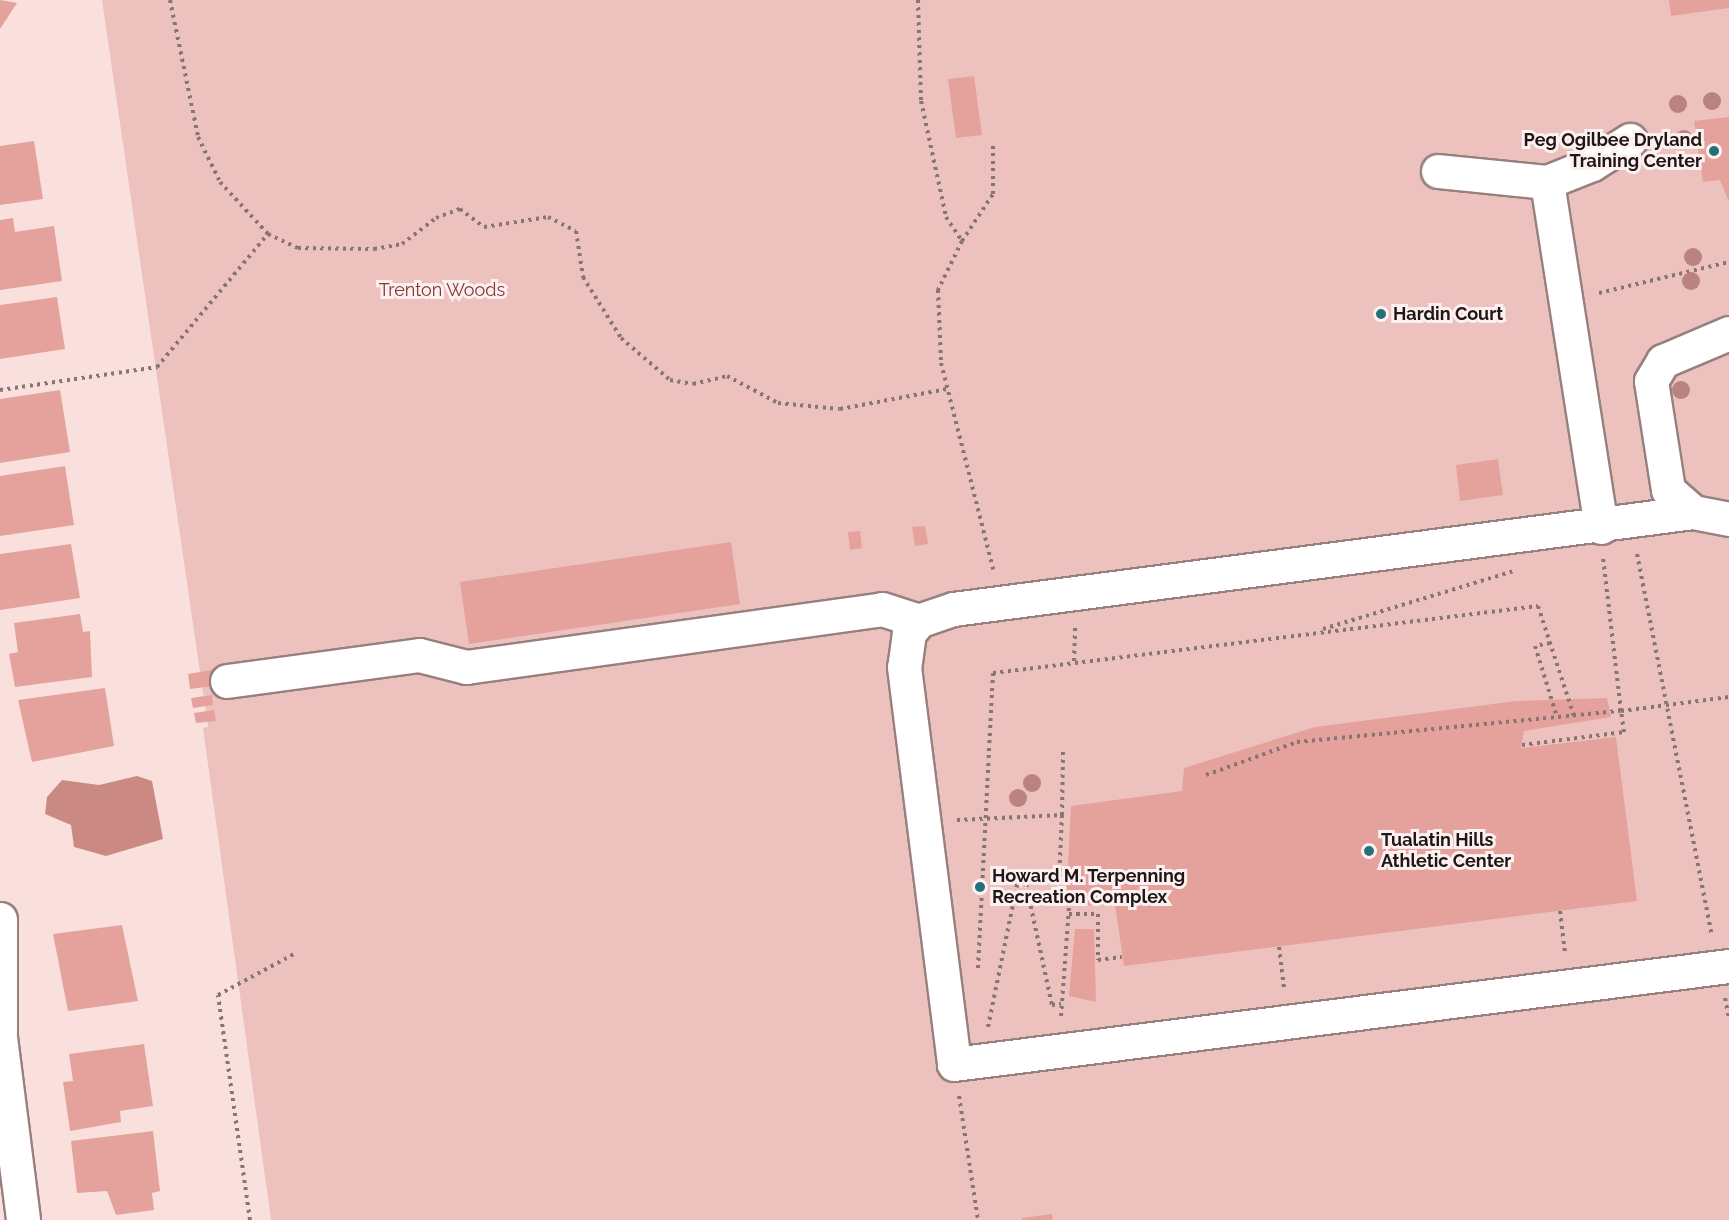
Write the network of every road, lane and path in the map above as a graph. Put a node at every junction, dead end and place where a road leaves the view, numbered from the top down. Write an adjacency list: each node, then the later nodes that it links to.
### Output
1 (170, 0): 7 (path)
2 (918, 0): 8 (path)
3 (1630, 140): 6 (street)
4 (993, 143): 8 (path)
5 (1438, 171): 6 (street)
6 (1547, 182): 16 (street)
7 (268, 234): 12 (path); 13 (path)
8 (962, 240): 12 (path)
9 (1729, 262): 10 (path)
10 (1585, 297)
11 (1729, 333): 14 (street)
12 (947, 389): 18 (path)
13 (0, 390)
14 (1693, 512): 15 (street); 16 (street)
15 (1729, 519)
16 (1616, 523): 18 (street); 24 (path); 25 (path)
17 (1523, 569): 20 (path)
18 (1001, 602): 19 (street)
19 (920, 621): 22 (street); 50 (street)
20 (1312, 632): 21 (path); 32 (path)
21 (1550, 643): 26 (path); 27 (path)
22 (227, 681)
23 (1729, 697): 24 (path)
24 (1665, 705): 25 (path); 43 (path)
25 (1621, 711): 26 (path); 28 (path)
26 (1574, 716): 27 (path)
27 (1557, 717): 30 (path)
28 (1521, 745)
29 (1063, 749): 31 (path)
30 (1206, 775)
31 (1062, 815): 32 (path); 33 (path)
32 (983, 820): 44 (path)
33 (1060, 859): 34 (path); 35 (path)
34 (1068, 859)
35 (1067, 882)
36 (1069, 907): 38 (path)
37 (1560, 911): 45 (path)
38 (1069, 914): 42 (path); 50 (path)
39 (0, 920): 48 (street)
40 (1279, 947): 47 (path)
41 (296, 953): 52 (path)
42 (1122, 957)
43 (1724, 967): 45 (street); 46 (path)
44 (978, 981)
45 (1569, 986): 47 (street)
46 (1729, 1018)
47 (1288, 1022): 50 (street)
48 (0, 1030)
49 (0, 1037): 51 (street)
50 (968, 1062): 53 (path)
51 (23, 1220)
52 (250, 1220)
53 (978, 1220)

